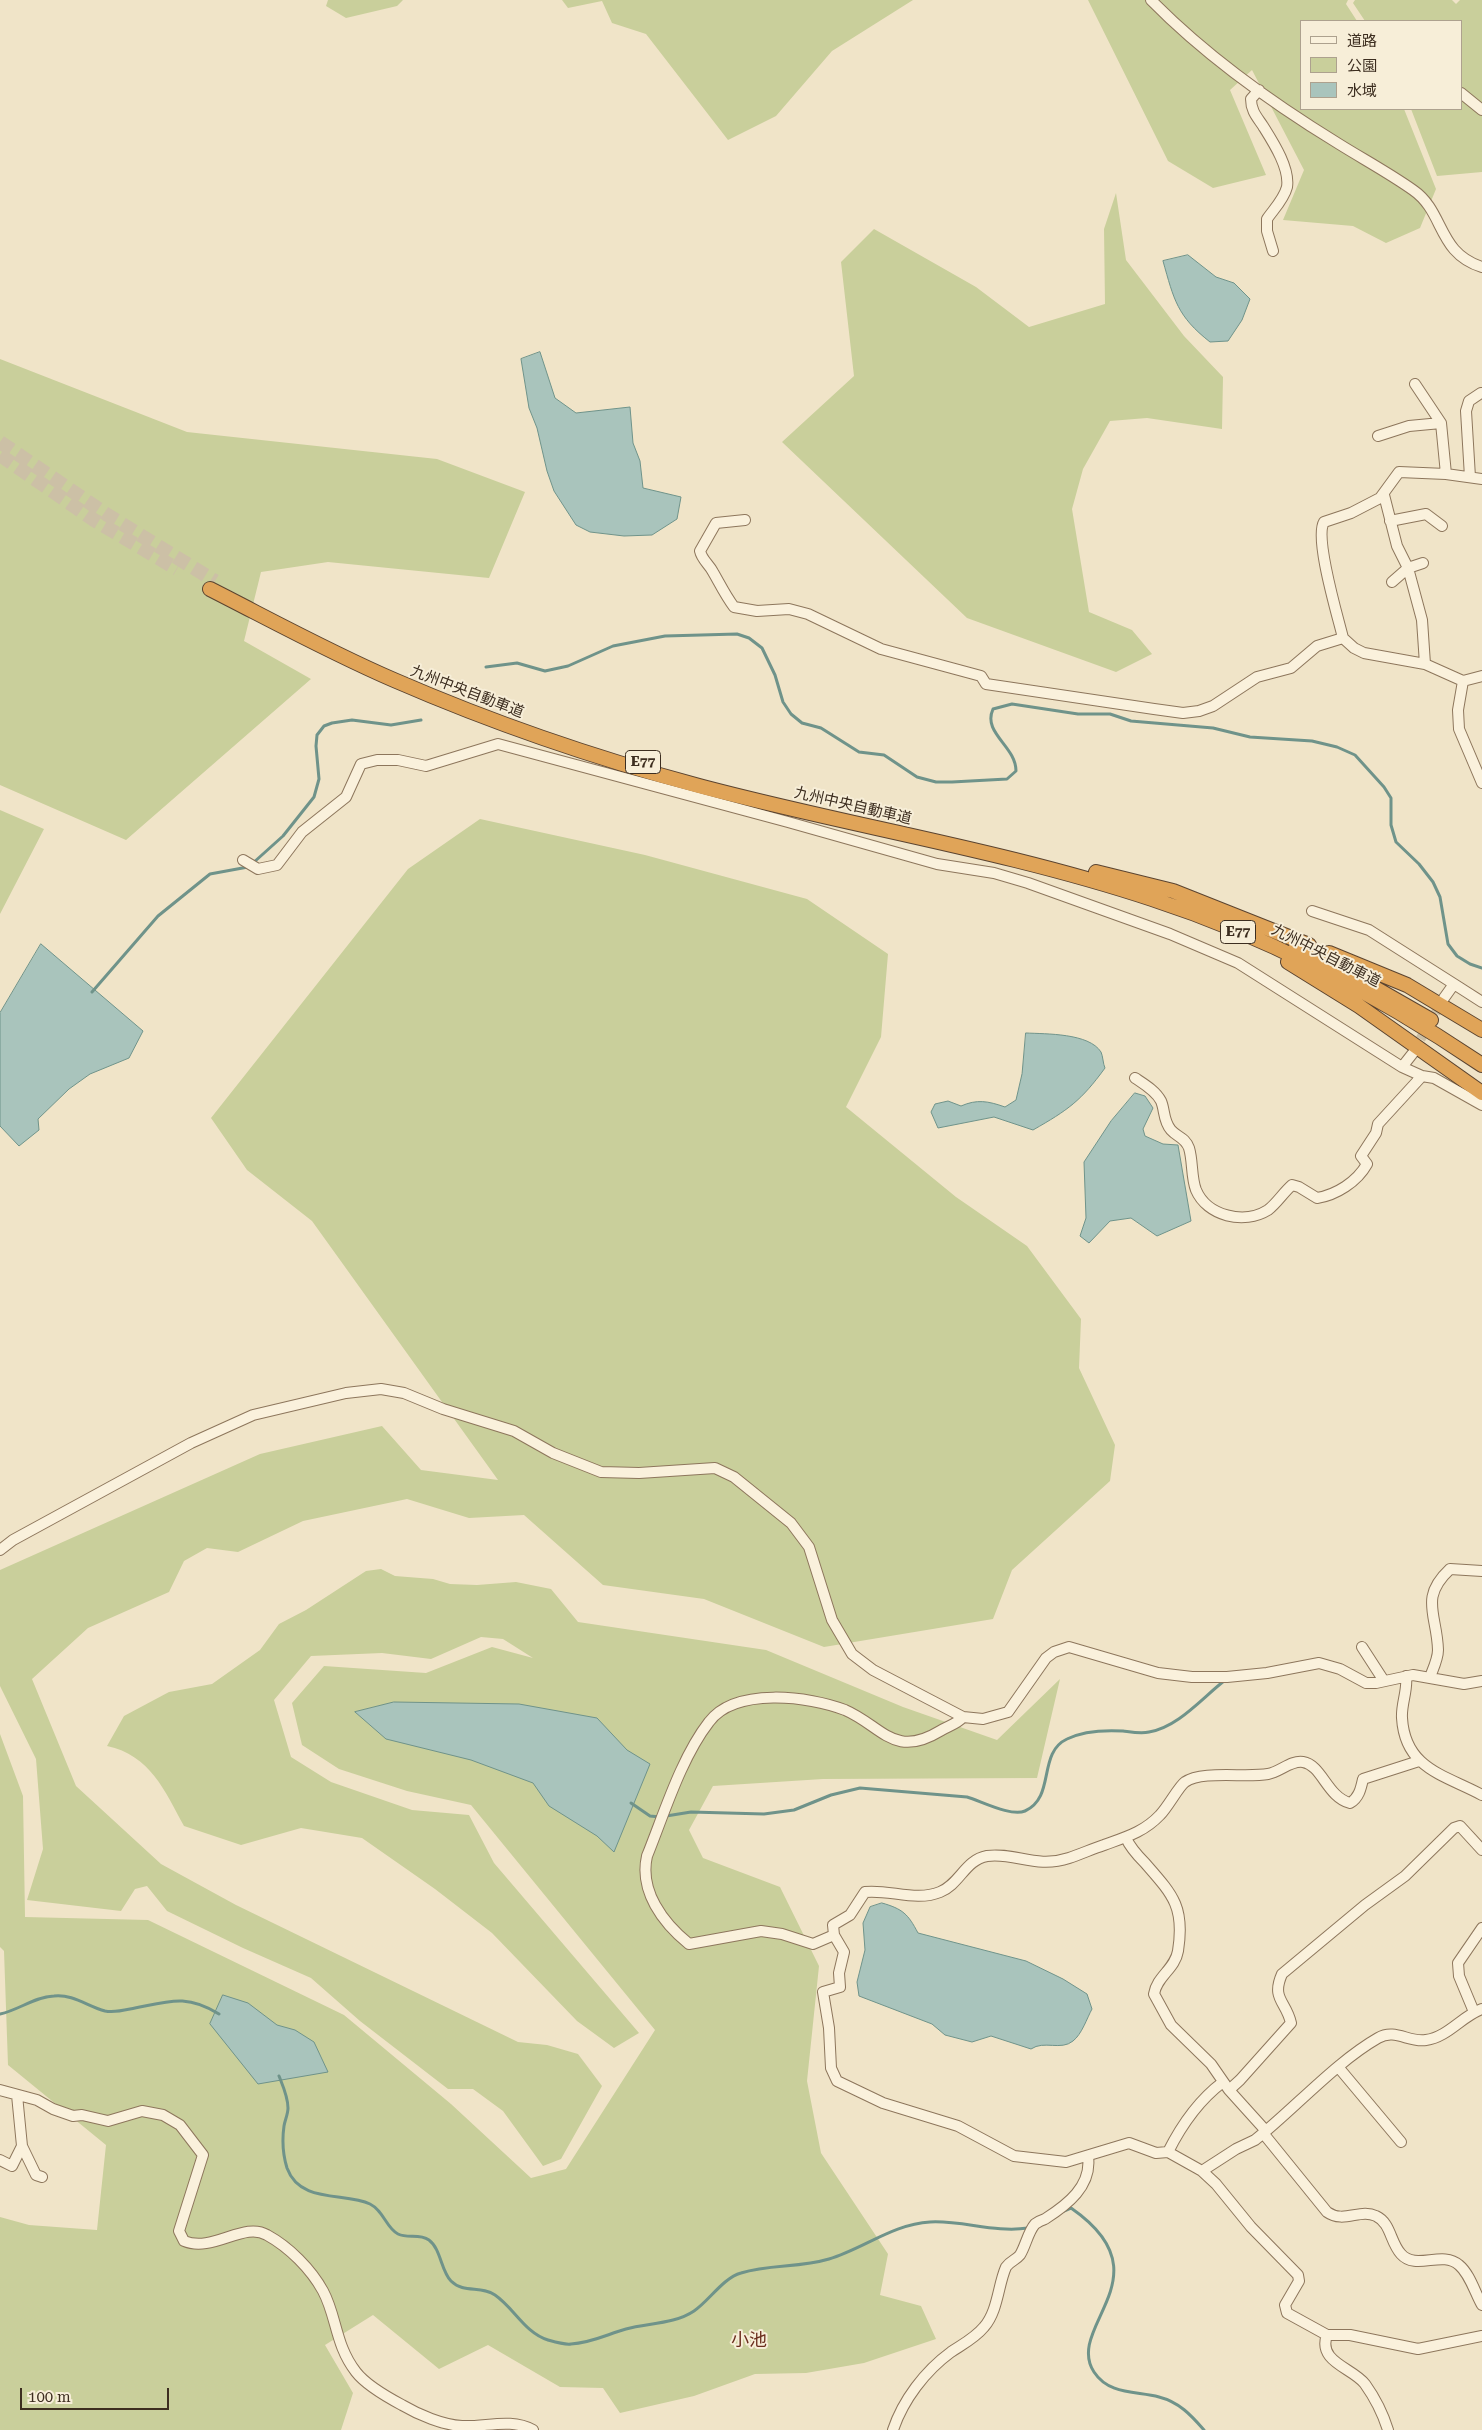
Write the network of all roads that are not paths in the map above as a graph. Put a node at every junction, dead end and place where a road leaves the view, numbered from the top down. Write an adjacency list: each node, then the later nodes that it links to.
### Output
1 (1151, 0): 2 (street)
2 (1259, 90): 5 (street); 6 (street)
3 (1462, 94): 4 (street)
4 (1482, 110)
5 (1273, 250)
6 (1482, 267)
7 (1416, 384): 9 (street)
8 (1481, 393): 12 (street)
9 (1441, 423): 10 (street); 11 (street)
10 (1378, 436)
11 (1446, 474): 12 (street); 14 (street)
12 (1470, 477): 13 (street)
13 (1482, 479)
14 (1384, 495): 16 (street); 21 (street)
15 (746, 520): 21 (street)
16 (1390, 521): 17 (street); 19 (street)
17 (1442, 526)
18 (1423, 564): 19 (street)
19 (1408, 568): 20 (street); 22 (street)
20 (1392, 582)
21 (1343, 638): 22 (street)
22 (1425, 664): 24 (street)
23 (1482, 676): 24 (street)
24 (1463, 681): 25 (street)
25 (1482, 783)
26 (971, 850): 28 (highway, 九州中央自動車道 / E77); 36 (highway, 九州中央自動車道 / E77); 40 (highway)
27 (243, 860): 37 (street)
28 (1095, 872): 33 (highway); 35 (highway, 九州中央自動車道 / E77)
29 (1312, 911): 30 (street)
30 (1454, 984): 31 (street); 32 (street)
31 (1444, 998)
32 (1482, 1002)
33 (1482, 1030)
34 (1412, 1053): 37 (street)
35 (1482, 1053)
36 (1482, 1065)
37 (1402, 1067): 38 (street)
38 (1422, 1076): 39 (street); 41 (street)
39 (1135, 1078)
40 (1482, 1094)
41 (1482, 1105)
42 (0, 1550): 49 (street)
43 (1482, 1571): 46 (street)
44 (1362, 1647): 47 (street)
45 (1406, 1676): 46 (street); 47 (street); 50 (street)
46 (1430, 1677): 48 (street)
47 (1384, 1681): 49 (street)
48 (1482, 1681)
49 (963, 1717): 55 (street)
50 (1419, 1761): 51 (street); 52 (street)
51 (1482, 1796)
52 (1126, 1838): 55 (street); 58 (street)
53 (1482, 1850): 58 (street)
54 (1482, 1928): 56 (street)
55 (834, 1935): 65 (street)
56 (1478, 2011): 57 (street)
57 (1339, 2068): 61 (street); 62 (street)
58 (1226, 2086): 61 (street); 64 (street)
59 (0, 2090): 60 (street)
60 (17, 2095): 63 (street); 72 (street)
61 (1265, 2132): 67 (street); 69 (street)
62 (1401, 2142)
63 (22, 2146): 66 (street); 68 (street)
64 (1168, 2152): 65 (street); 67 (street)
65 (1088, 2157): 73 (street)
66 (0, 2160)
67 (1202, 2171): 70 (street)
68 (42, 2177)
69 (1482, 2305)
70 (1327, 2335): 71 (street); 74 (street)
71 (1482, 2336)
72 (533, 2430)
73 (893, 2430)
74 (1388, 2430)

